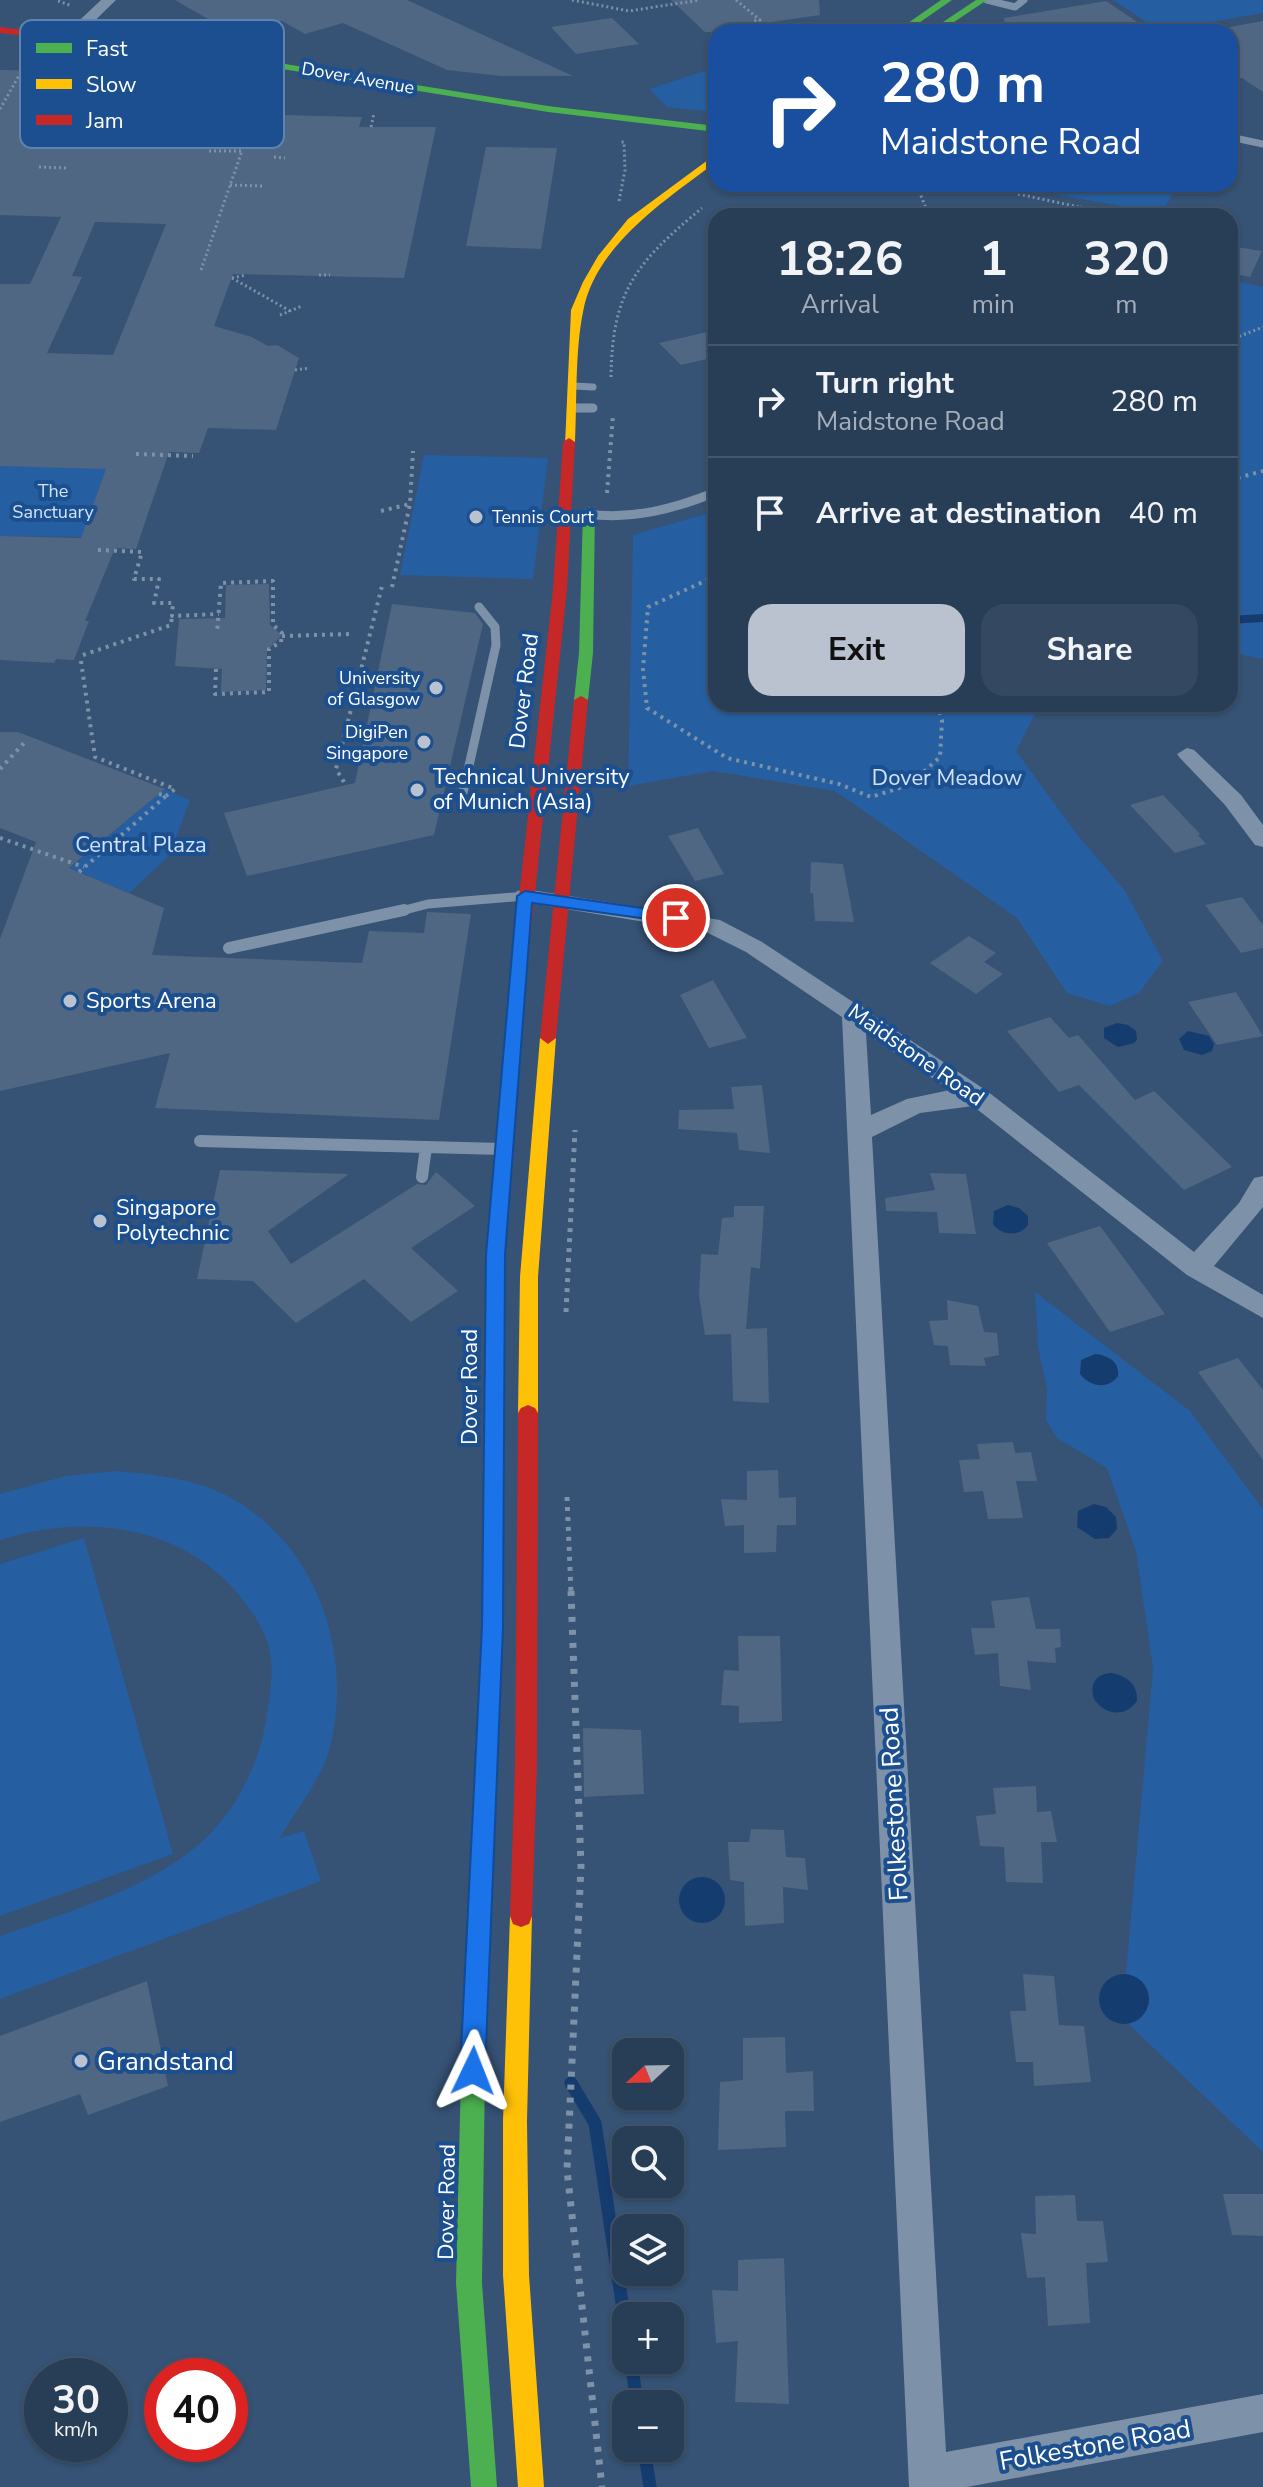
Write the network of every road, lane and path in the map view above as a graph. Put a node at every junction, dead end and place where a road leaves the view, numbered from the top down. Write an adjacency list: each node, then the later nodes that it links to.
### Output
1 (109, 0): 8 (street)
2 (572, 0): 3 (path)
3 (700, 0)
4 (736, 0): 10 (path)
5 (947, 0): 11 (street)
6 (985, 0): 7 (lane); 12 (street)
7 (1024, 0)
8 (87, 20)
9 (0, 23): 13 (street, Dover Avenue)
10 (757, 24)
11 (912, 24)
12 (946, 24)
13 (20, 26)
14 (0, 30): 15 (street, Dover Avenue)
15 (20, 31)
16 (284, 58): 21 (street, Dover Avenue)
17 (284, 66): 23 (street, Dover Avenue)
18 (20, 75): 19 (path)
19 (0, 109)
20 (374, 113): 22 (path)
21 (708, 118)
22 (371, 127)
23 (708, 128)
24 (1238, 139): 26 (lane)
25 (608, 140): 38 (path)
26 (1263, 144)
27 (209, 151): 34 (path)
28 (274, 157): 29 (path)
29 (285, 158)
30 (708, 163): 46 (street, Dover Road)
31 (39, 167): 32 (path)
32 (66, 168)
33 (708, 184): 40 (street)
34 (230, 185): 35 (path); 41 (path)
35 (264, 186)
36 (1018, 194): 37 (path)
37 (1079, 207): 39 (path)
38 (618, 208)
39 (1084, 208)
40 (619, 267)
41 (201, 270)
42 (246, 275): 47 (path)
43 (319, 275): 44 (path)
44 (330, 275)
45 (302, 306): 47 (path)
46 (577, 310): 48 (street); 54 (street, Dover Road)
47 (290, 311): 49 (path)
48 (599, 313)
49 (280, 315)
50 (1263, 327): 51 (path)
51 (1238, 337)
52 (310, 368): 53 (path)
53 (295, 370)
54 (587, 383): 55 (street, Dover Road); 56 (street, Dover Road)
55 (572, 408): 56 (lane); 64 (street, Dover Road)
56 (593, 415)
57 (413, 451): 65 (path)
58 (136, 454): 59 (path)
59 (193, 456)
60 (1263, 471): 61 (path)
61 (1238, 478)
62 (588, 491): 67 (street, Dover Road)
63 (708, 495): 67 (lane)
64 (567, 503): 67 (lane); 93 (street, Dover Road)
65 (410, 504): 66 (path); 71 (path)
66 (381, 511)
67 (589, 515): 94 (street, Dover Road)
68 (98, 550): 74 (path)
69 (708, 580): 81 (path)
70 (382, 586): 80 (path)
71 (392, 587)
72 (479, 607): 88 (lane)
73 (219, 614): 74 (path); 75 (path); 77 (path)
74 (172, 616): 87 (path)
75 (217, 633)
76 (351, 634): 77 (path)
77 (282, 636): 78 (path)
78 (216, 669)
79 (343, 673): 80 (path)
80 (359, 673): 85 (path)
81 (940, 712)
82 (24, 743): 84 (path)
83 (1187, 754): 90 (street)
84 (0, 769)
85 (344, 782)
86 (159, 794): 87 (path)
87 (166, 796): 91 (path)
88 (462, 797)
89 (0, 838): 91 (path)
90 (1263, 840)
91 (85, 867): 92 (path)
92 (79, 872)
93 (525, 896): 94 (street, Maidstone Road); 95 (lane); 102 (street, Dover Road)
94 (562, 900): 96 (street, Maidstone Road); 102 (street, Dover Road)
95 (229, 948)
96 (853, 1010): 97 (street, Maidstone Road); 99 (street, Folkestone Road)
97 (978, 1097): 99 (street); 105 (street, Maidstone Road)
98 (575, 1126): 107 (path)
99 (859, 1133): 111 (street, Folkestone Road)
100 (200, 1141): 101 (lane)
101 (426, 1147): 102 (lane); 103 (lane)
102 (520, 1149): 109 (street, Dover Road); 109 (street, Dover Road)
103 (422, 1177)
104 (1263, 1185): 105 (street)
105 (1196, 1268): 106 (street, Maidstone Road)
106 (1263, 1308)
107 (566, 1328)
108 (566, 1485): 114 (path)
109 (507, 1769): 112 (street, Dover Road); 113 (street, Dover Road)
110 (1263, 2413): 111 (street, Folkestone Road)
111 (928, 2481)
112 (484, 2487)
113 (531, 2487)
114 (602, 2487)

